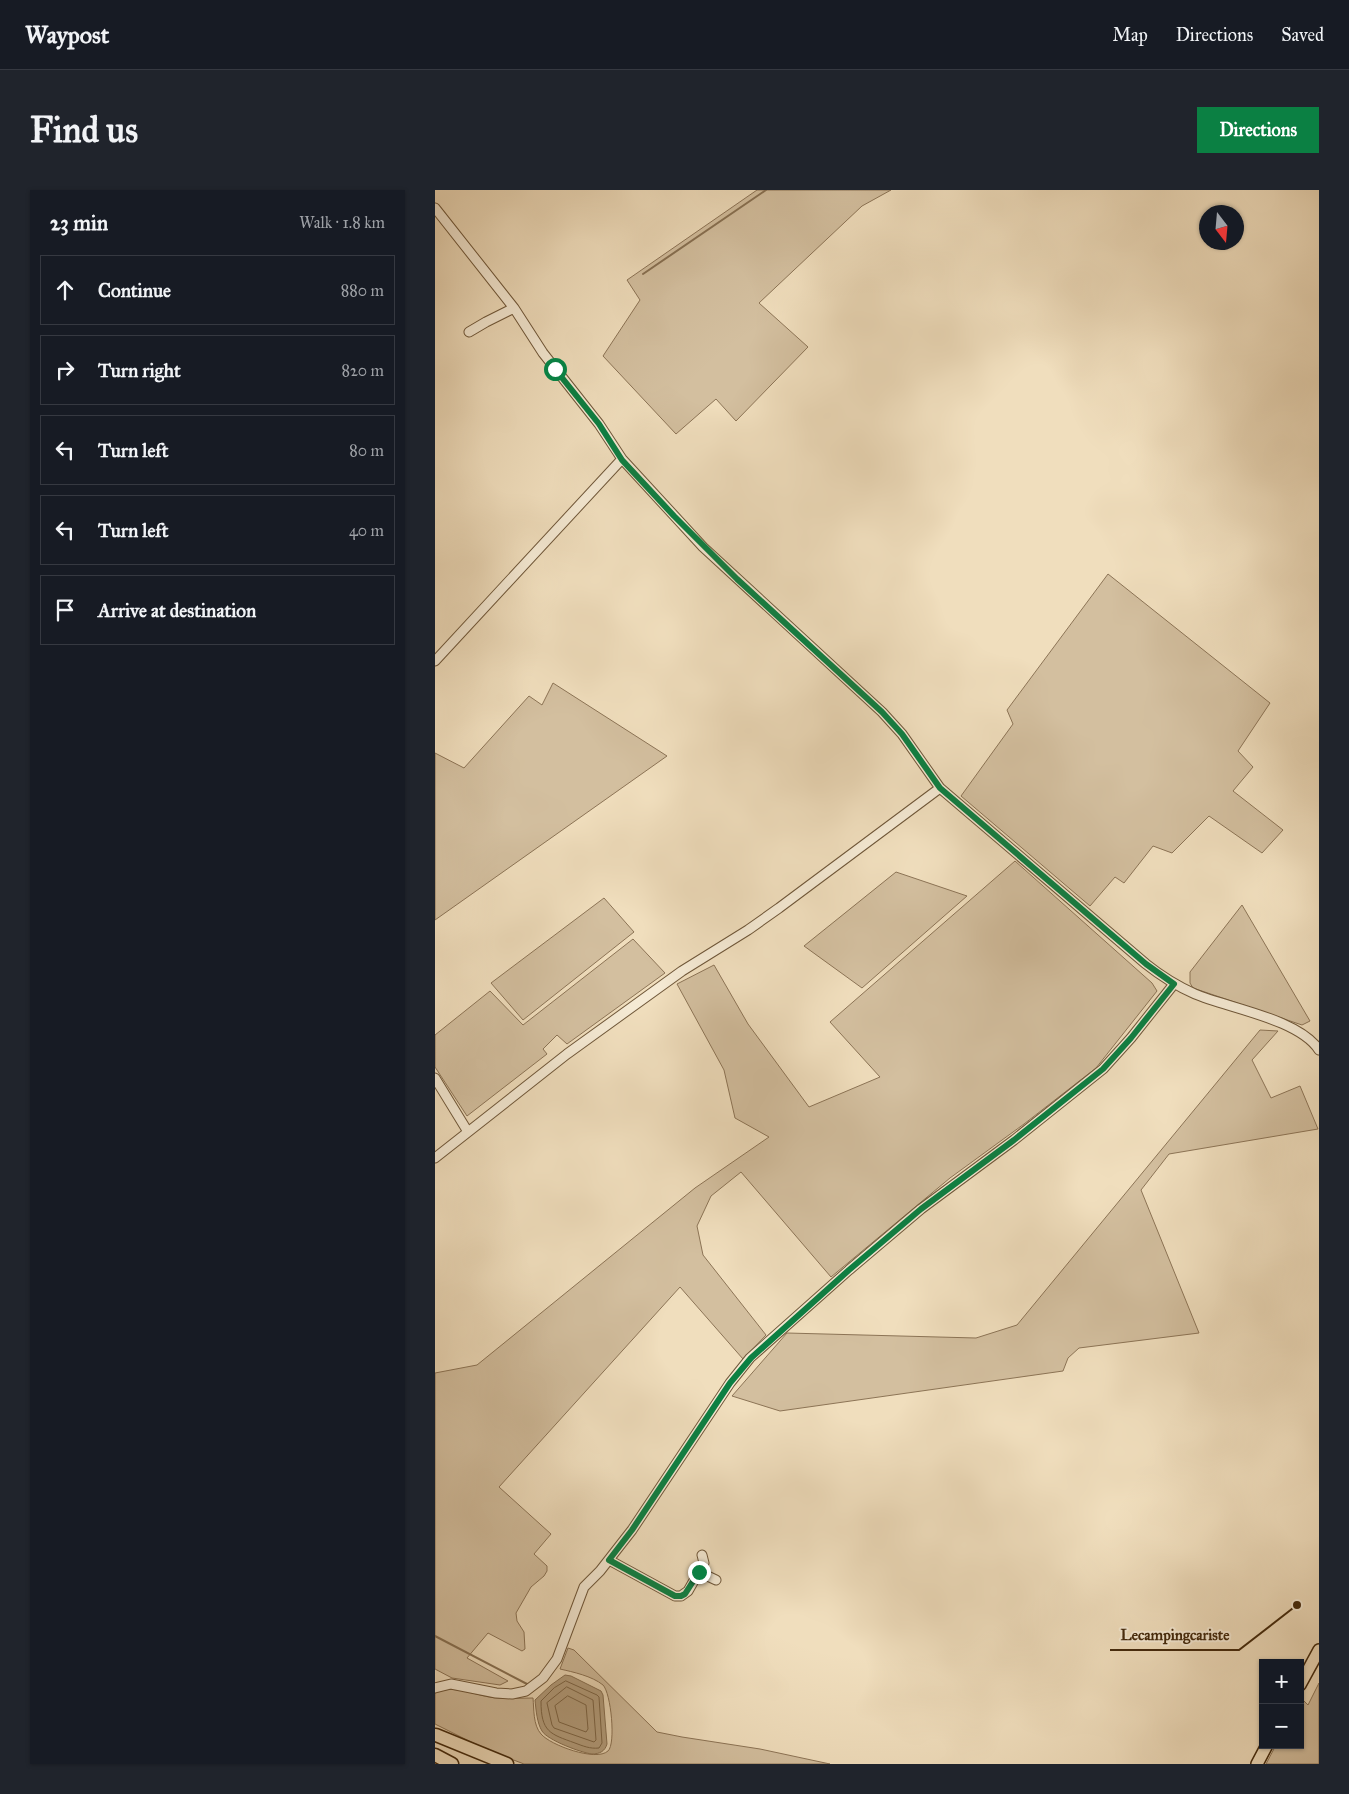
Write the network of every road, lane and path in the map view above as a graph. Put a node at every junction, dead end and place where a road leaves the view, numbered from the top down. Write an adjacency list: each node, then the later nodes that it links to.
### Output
1 (435, 208): 2 (street)
2 (514, 308): 3 (street); 4 (street)
3 (469, 332)
4 (622, 460): 5 (street); 6 (street)
5 (435, 661)
6 (940, 788): 7 (street); 10 (street)
7 (1174, 984): 8 (street); 13 (street)
8 (1319, 1050)
9 (435, 1078): 10 (street)
10 (468, 1132): 11 (street)
11 (435, 1158)
12 (702, 1555): 14 (street)
13 (609, 1560): 14 (street); 18 (street)
14 (699, 1572): 15 (street)
15 (717, 1580)
16 (1319, 1650): 17 (main road)
17 (1304, 1677)
18 (435, 1688)
19 (435, 1735): 23 (highway); 24 (highway)
20 (1265, 1749): 25 (main road)
21 (435, 1755): 22 (highway)
22 (452, 1764)
23 (489, 1764)
24 (507, 1764)
25 (1257, 1764)

